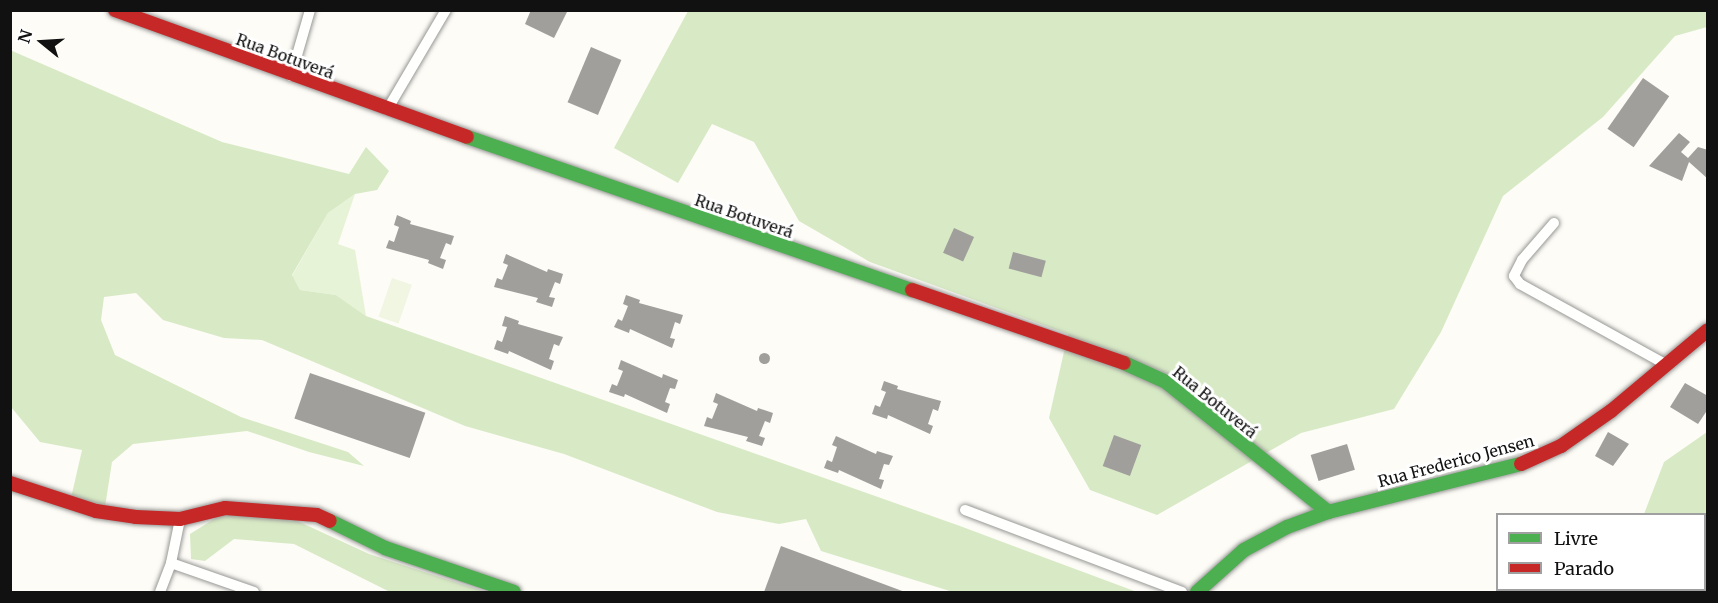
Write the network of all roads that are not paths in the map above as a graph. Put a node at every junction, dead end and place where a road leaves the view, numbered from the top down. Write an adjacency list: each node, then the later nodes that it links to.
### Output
1 (115, 10): 4 (street, Rua Botuverá)
2 (310, 10): 4 (street)
3 (446, 10): 5 (street)
4 (291, 76): 5 (street, Rua Botuverá)
5 (387, 110): 11 (street, Rua Botuverá)
6 (1554, 223): 8 (street)
7 (1707, 330): 8 (street, Rua Frederico Jensen)
8 (1667, 365): 11 (street, Rua Frederico Jensen)
9 (10, 483): 12 (street)
10 (965, 510): 17 (street)
11 (1328, 512): 18 (street, Rua Frederico Jensen)
12 (180, 519): 13 (street); 16 (street)
13 (171, 563): 14 (street); 15 (street)
14 (160, 592)
15 (254, 592)
16 (514, 592)
17 (1182, 592)
18 (1197, 592)

